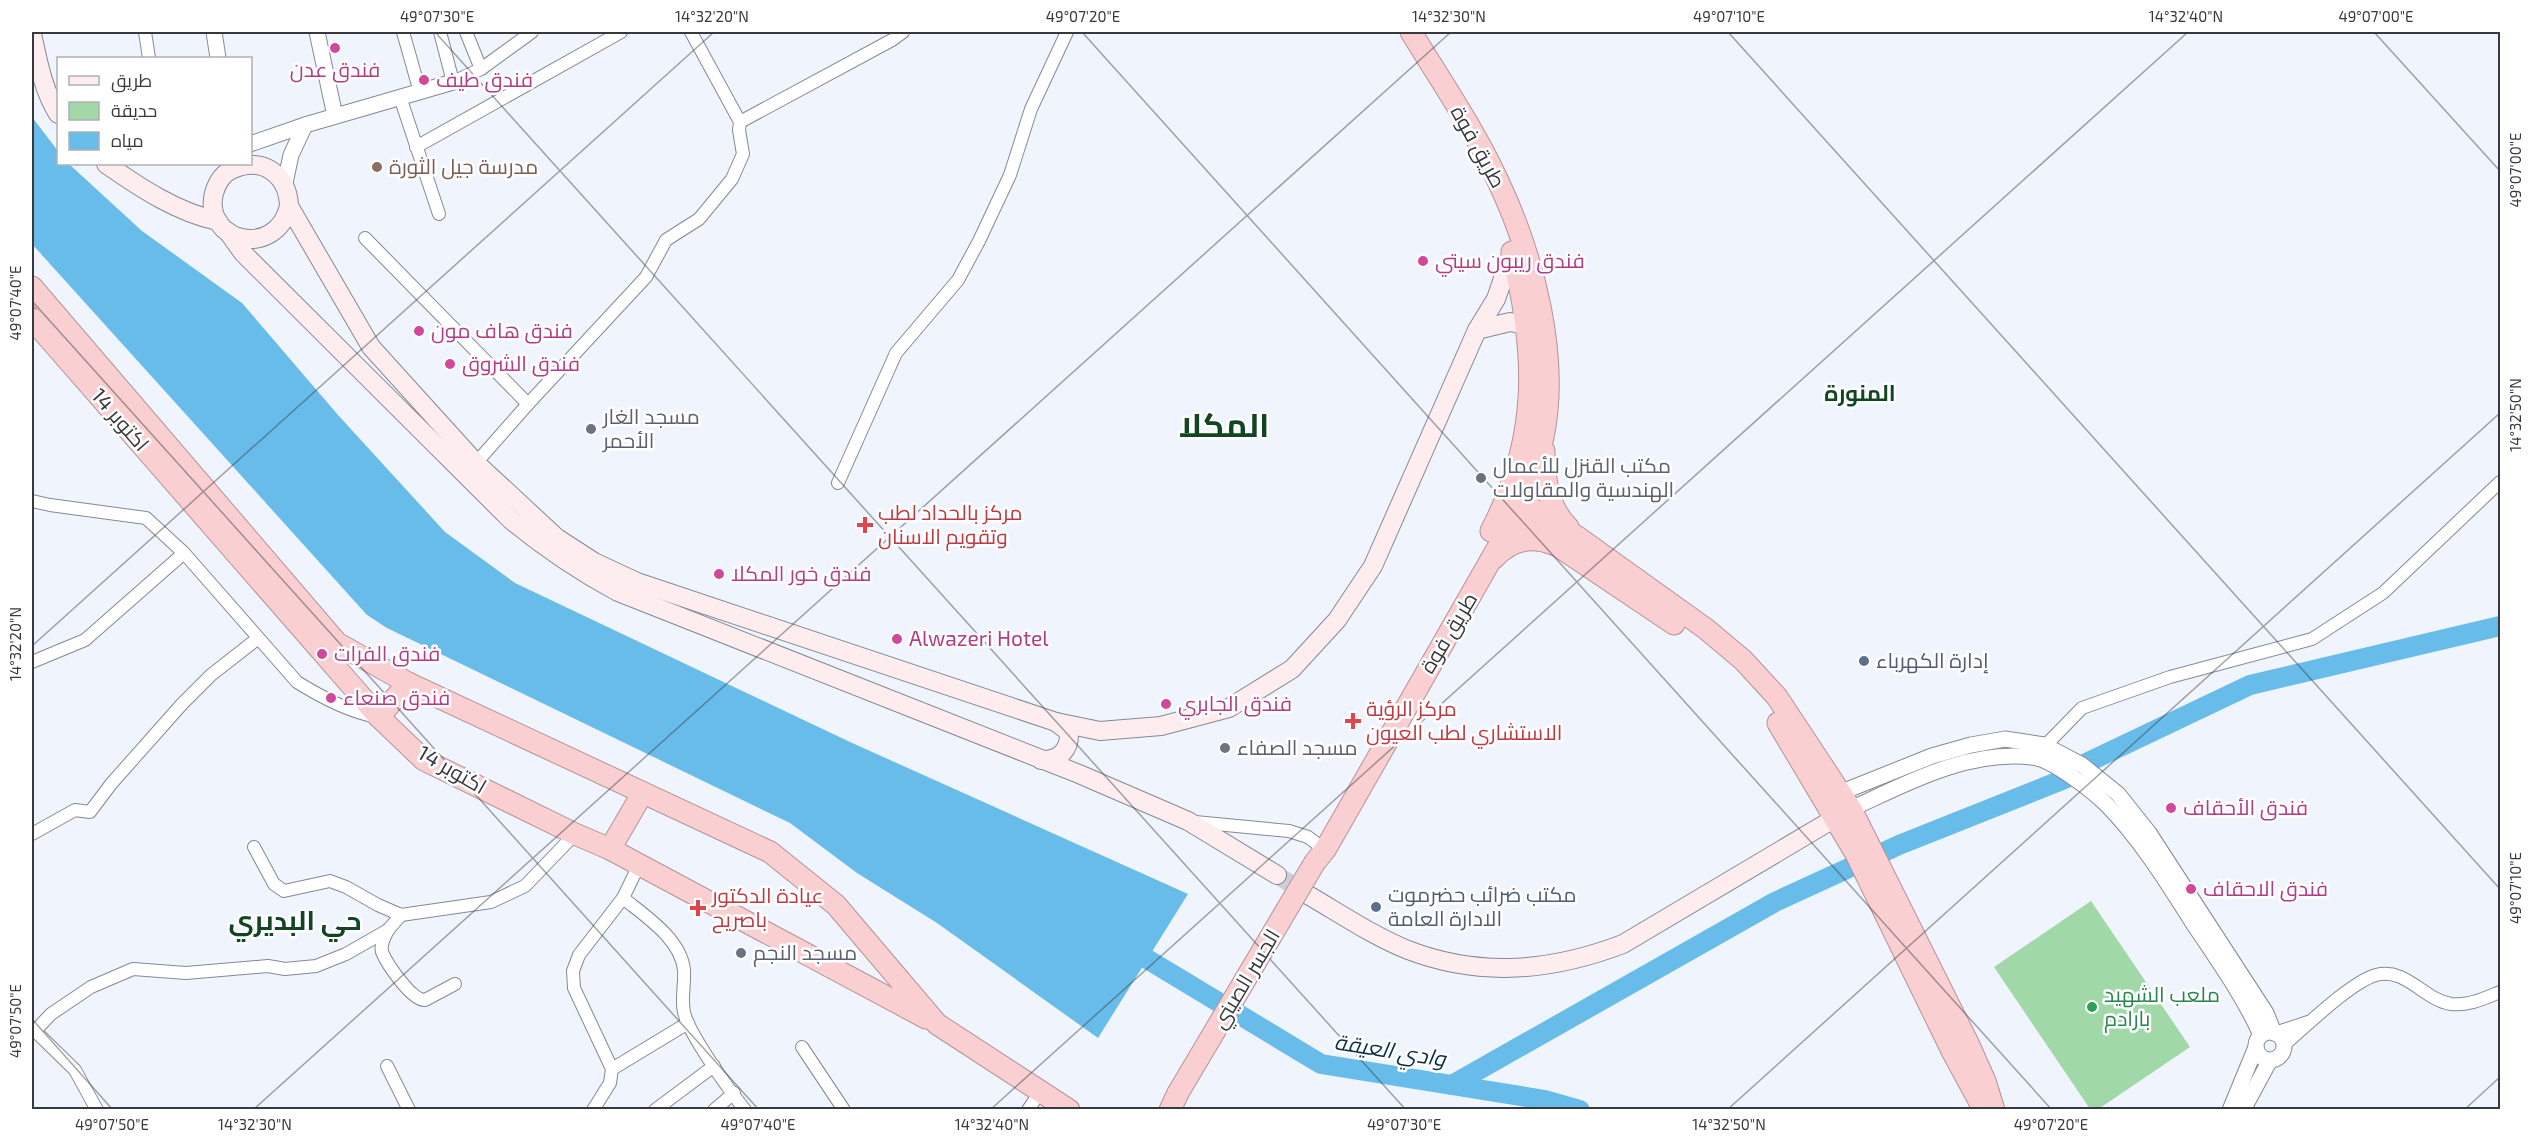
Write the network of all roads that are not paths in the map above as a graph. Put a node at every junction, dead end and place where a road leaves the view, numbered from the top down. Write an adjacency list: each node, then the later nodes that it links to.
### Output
1 (145, 32): 15 (street)
2 (214, 32): 16 (street)
3 (317, 32): 22 (street)
4 (403, 32): 19 (street)
5 (440, 32): 18 (street)
6 (466, 32): 17 (street)
7 (532, 32): 17 (street)
8 (621, 32): 26 (street)
9 (691, 32): 23 (street)
10 (903, 32): 23 (street)
11 (1067, 32): 44 (street)
12 (1398, 32): 35 (highway, طريق فوة)
13 (1411, 32): 38 (highway, طريق فوة)
14 (32, 34): 21 (main road)
15 (149, 57)
16 (218, 57)
17 (481, 69): 18 (street)
18 (453, 82): 19 (street)
19 (420, 92): 20 (street)
20 (400, 97): 22 (street); 26 (street)
21 (57, 112)
22 (335, 116): 24 (street)
23 (740, 122): 40 (street)
24 (305, 124): 25 (street); 30 (street)
25 (252, 143)
26 (416, 147): 32 (street)
27 (107, 165): 33 (main road)
28 (243, 165): 33 (main road)
29 (252, 165): 30 (main road)
30 (285, 183): 31 (main road)
31 (289, 206): 33 (main road); 42 (main road)
32 (439, 214)
33 (223, 227): 57 (main road)
34 (365, 238): 40 (street)
35 (1512, 252): 38 (highway, طريق فوة); 39 (main road)
36 (32, 287): 52 (highway)
37 (32, 319): 53 (highway, 14 اكتوبر)
38 (1535, 326): 39 (main road); 41 (highway, طريق فوة); 46 (highway, طريق فوة)
39 (1477, 330): 55 (main road)
40 (528, 404): 42 (street)
41 (1543, 437): 46 (highway, طريق فوة); 47 (highway)
42 (476, 463): 54 (main road)
43 (2500, 482): 56 (street)
44 (838, 483)
45 (32, 501): 48 (street)
46 (1512, 506): 47 (highway); 49 (highway, طريق فوة); 66 (highway, طريق فوة)
47 (1571, 543): 49 (highway); 60 (highway)
48 (184, 553): 50 (street); 51 (street)
49 (1490, 563): 66 (highway, طريق فوة)
50 (257, 639): 53 (street); 62 (street)
51 (32, 662)
52 (408, 683): 53 (highway); 59 (highway)
53 (379, 717): 63 (highway, 14 اكتوبر)
54 (1056, 722): 55 (main road); 57 (main road)
55 (1100, 731): 58 (main road)
56 (2040, 751): 60 (street); 78 (street)
57 (1041, 760): 58 (main road)
58 (1080, 774): 61 (main road)
59 (642, 794): 65 (highway); 77 (highway)
60 (1838, 805): 68 (highway); 70 (main road)
61 (1188, 821): 66 (street); 69 (main road)
62 (32, 834)
63 (574, 834): 65 (highway, 14 اكتوبر); 72 (street)
64 (254, 847): 72 (street)
65 (610, 849): 67 (highway, 14 اكتوبر)
66 (1320, 853): 85 (highway, الجسر الصيني, bridge)
67 (639, 865): 71 (street); 77 (highway, 14 اكتوبر)
68 (1873, 872): 95 (highway); 96 (highway)
69 (1277, 875)
70 (1308, 895)
71 (623, 898): 76 (street); 82 (street)
72 (401, 915): 73 (street)
73 (388, 930): 74 (street); 87 (street)
74 (455, 984)
75 (2500, 992): 78 (street)
76 (688, 1023): 81 (street); 82 (street)
77 (937, 1024): 83 (highway)
78 (2270, 1039): 97 (street); 98 (street)
79 (802, 1047): 92 (street)
80 (387, 1066): 88 (street)
81 (714, 1066): 84 (street); 90 (street)
82 (612, 1069): 89 (street)
83 (1040, 1092): 93 (street); 94 (highway)
84 (734, 1094): 86 (street); 91 (street)
85 (1171, 1104)
86 (742, 1108)
87 (97, 1110)
88 (409, 1110)
89 (593, 1110)
90 (655, 1110)
91 (714, 1110)
92 (844, 1110)
93 (1028, 1110)
94 (1069, 1110)
95 (1984, 1110)
96 (1994, 1110)
97 (2230, 1110)
98 (2243, 1110)

